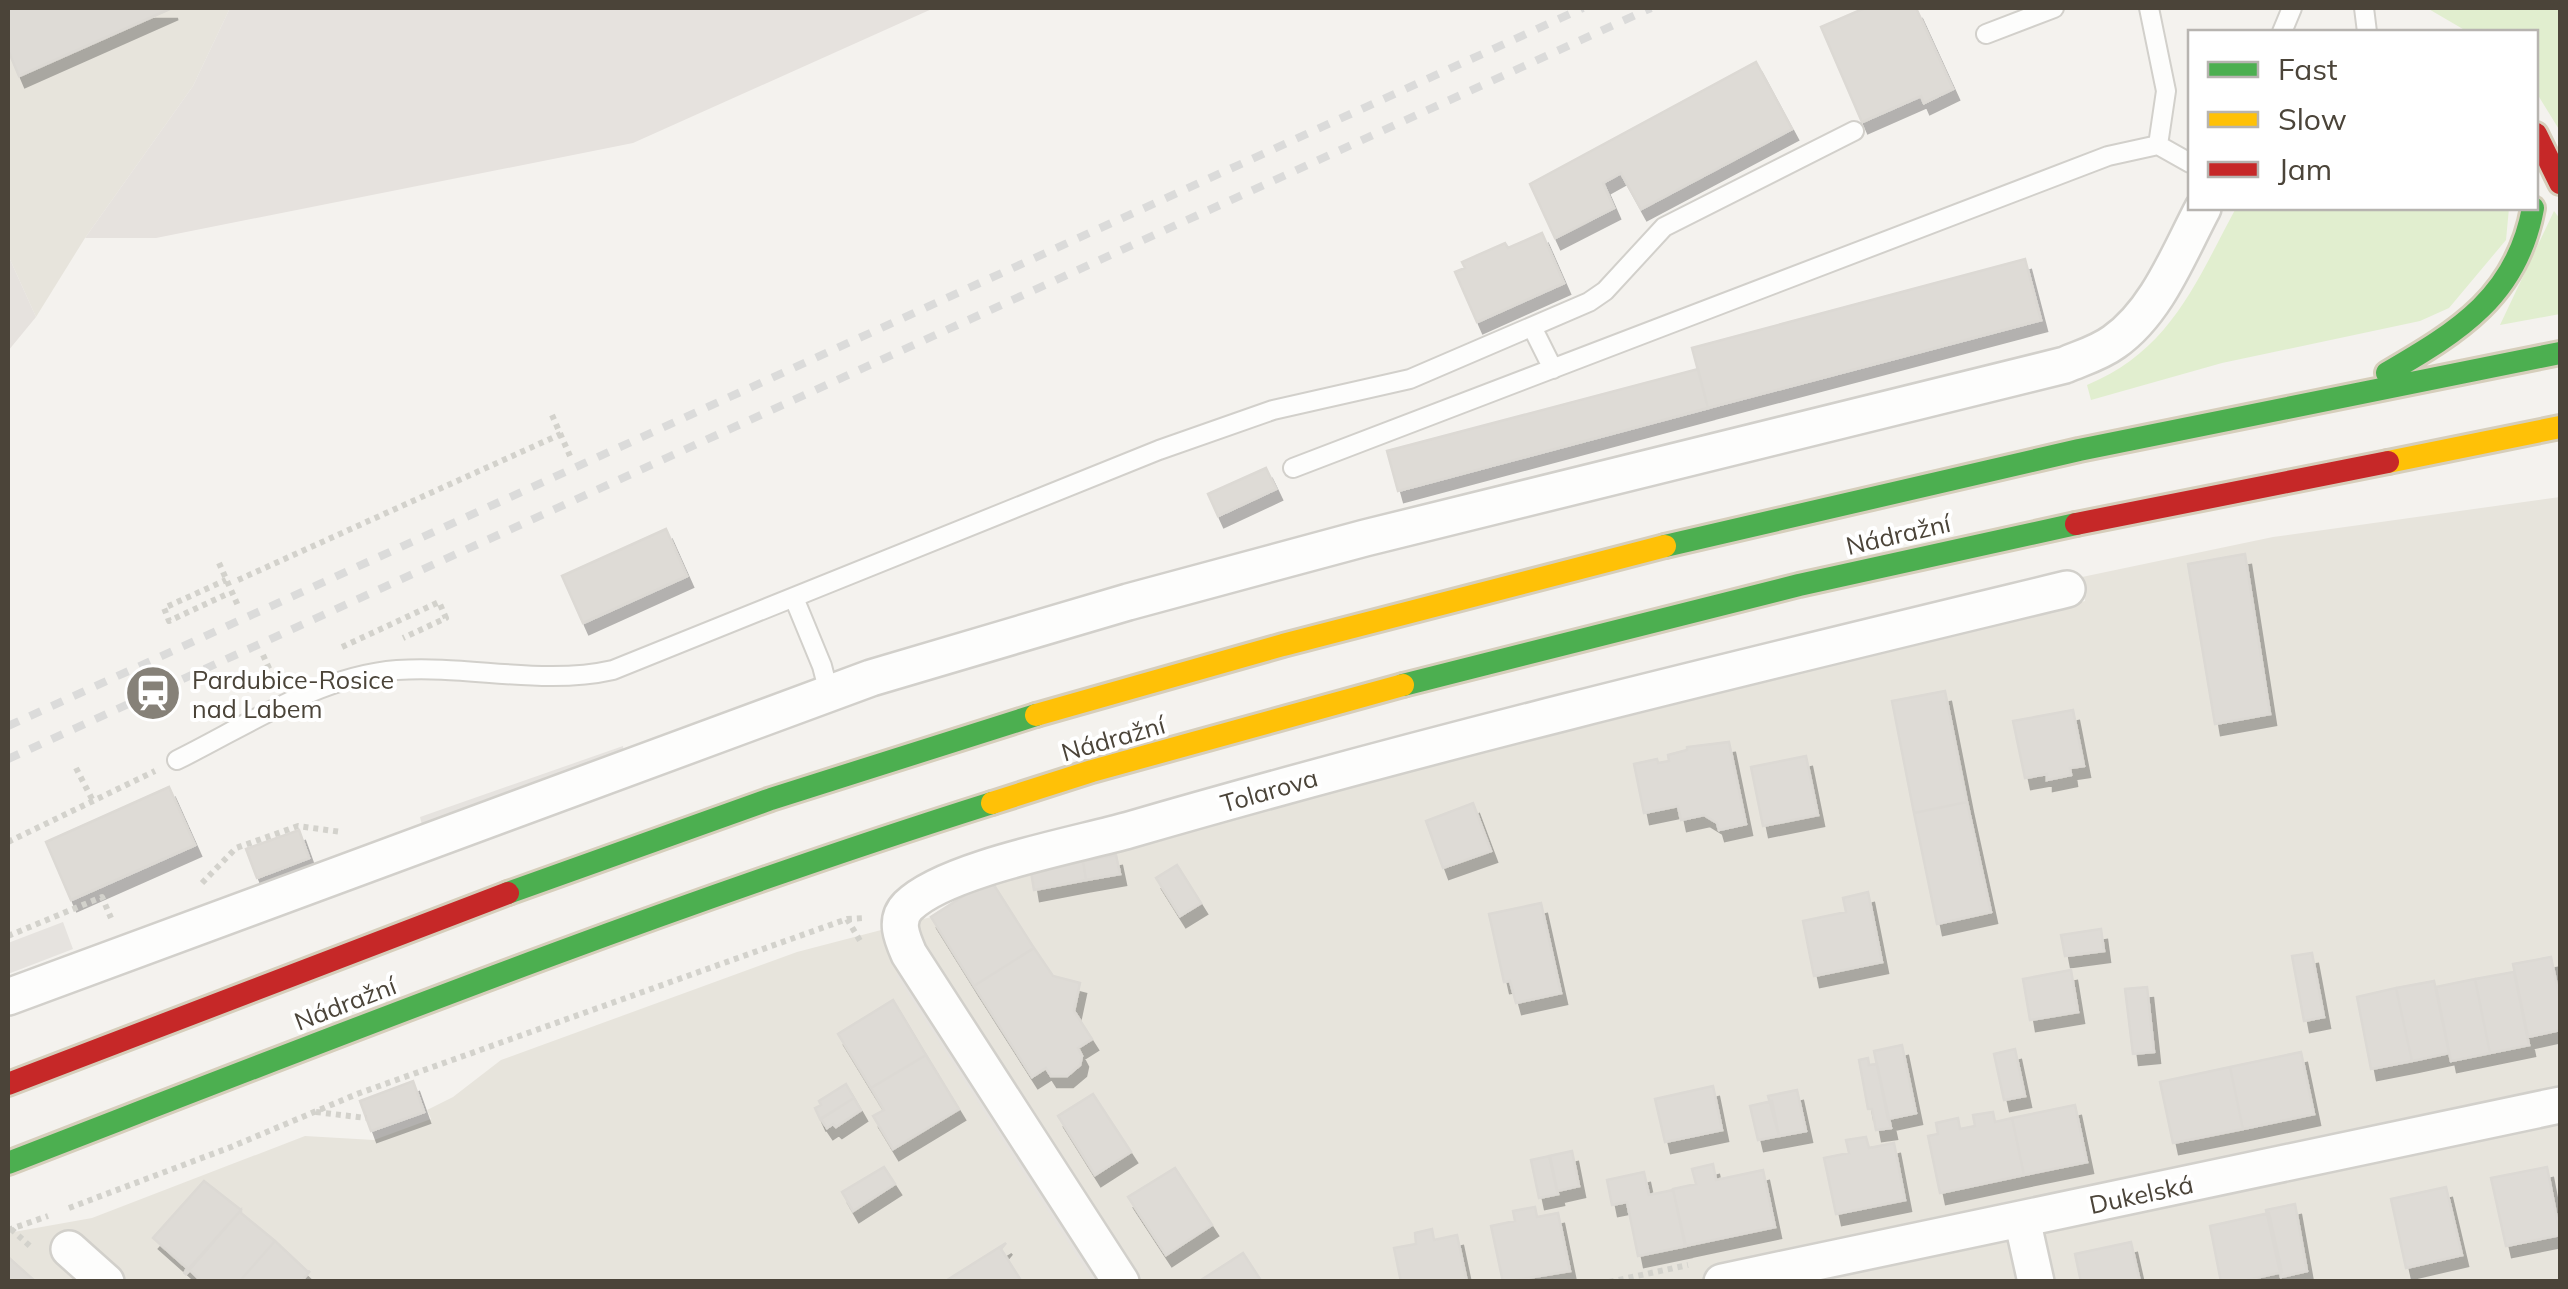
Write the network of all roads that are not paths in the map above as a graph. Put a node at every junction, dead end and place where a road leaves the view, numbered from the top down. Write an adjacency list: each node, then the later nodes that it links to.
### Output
1 (2054, 8): 3 (lane)
2 (2149, 8): 6 (lane)
3 (1986, 34)
4 (1854, 131): 11 (lane)
5 (2538, 138): 8 (main road)
6 (2158, 144): 7 (lane); 13 (lane)
7 (2188, 162)
8 (2560, 183)
9 (2202, 210): 19 (street)
10 (2533, 210): 14 (main road)
11 (1532, 327): 13 (lane); 18 (lane)
12 (2560, 354): 14 (main road, Nádražní)
13 (1553, 370): 16 (lane)
14 (2357, 391): 22 (main road, Nádražní)
15 (2560, 427): 24 (main road, Nádražní)
16 (1293, 468)
17 (2067, 589): 28 (street, Tolarova)
18 (794, 598): 19 (lane); 20 (lane)
19 (829, 693): 21 (street)
20 (177, 760)
21 (8, 997)
22 (8, 1084)
23 (2560, 1105): 25 (street, Dukelská)
24 (8, 1163)
25 (2022, 1219): 29 (street, Dukelská); 30 (street)
26 (69, 1249): 27 (street)
27 (106, 1282)
28 (1121, 1282)
29 (1722, 1282)
30 (2036, 1282)

